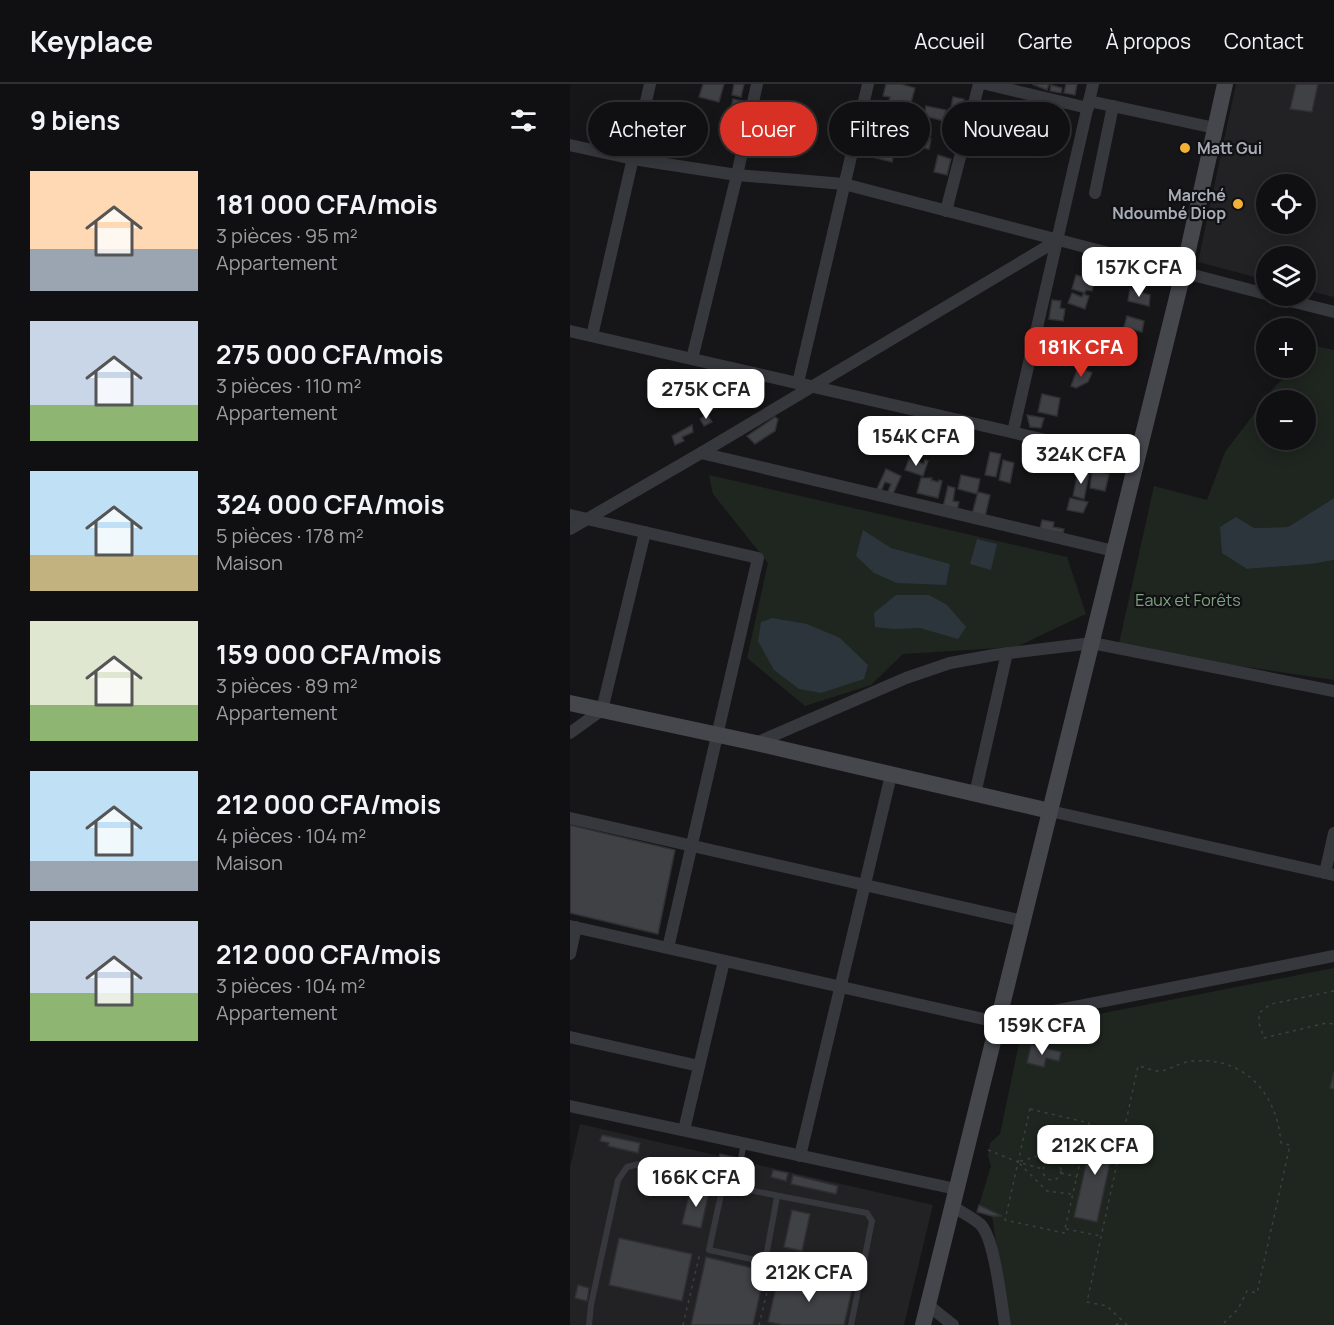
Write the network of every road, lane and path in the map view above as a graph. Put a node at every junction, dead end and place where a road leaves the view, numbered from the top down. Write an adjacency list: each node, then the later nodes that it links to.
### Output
1 (650, 84): 12 (street)
2 (757, 84): 13 (street)
3 (867, 84): 14 (street)
4 (979, 84): 16 (street)
5 (986, 84): 8 (street)
6 (1093, 84): 8 (street)
7 (1225, 84): 10 (street)
8 (1089, 105): 9 (street); 17 (street)
9 (1113, 106): 10 (street); 15 (street)
10 (1215, 128): 18 (street)
11 (570, 145): 12 (street)
12 (633, 159): 13 (street); 23 (street)
13 (737, 175): 14 (street); 24 (street)
14 (844, 184): 16 (street); 25 (street)
15 (1095, 193)
16 (946, 211): 17 (street)
17 (1058, 240): 18 (street); 26 (street); 27 (street)
18 (1183, 273): 19 (street); 29 (street)
19 (1256, 291)
20 (1310, 306): 21 (street)
21 (1334, 312)
22 (570, 331): 23 (street)
23 (592, 336): 24 (street)
24 (692, 359): 25 (street)
25 (798, 383): 26 (street)
26 (813, 387): 27 (street); 28 (street)
27 (1013, 432): 29 (street)
28 (701, 453): 31 (street); 34 (street)
29 (1137, 461): 34 (street)
30 (570, 515): 31 (street)
31 (586, 519): 32 (street); 33 (street)
32 (570, 529)
33 (645, 532): 39 (street); 41 (street)
34 (1114, 551): 35 (street)
35 (1092, 643): 36 (street); 37 (street); 45 (street)
36 (1007, 653): 42 (street); 44 (street)
37 (1334, 691)
38 (570, 703): 39 (street)
39 (602, 710): 40 (street); 41 (street)
40 (570, 733)
41 (717, 736): 42 (street); 48 (street)
42 (756, 743): 43 (street)
43 (891, 775): 44 (street); 50 (street)
44 (975, 794): 45 (street)
45 (1050, 810): 49 (street); 51 (street)
46 (570, 818): 48 (street)
47 (1334, 833): 49 (street)
48 (692, 845): 50 (street); 53 (street)
49 (1330, 874)
50 (866, 886): 51 (street); 57 (street)
51 (1023, 921): 59 (street)
52 (573, 927): 53 (street); 54 (street)
53 (668, 948): 56 (street)
54 (570, 954)
55 (1334, 956): 59 (street)
56 (724, 961): 57 (street); 62 (street)
57 (840, 987): 59 (street); 69 (street)
58 (1334, 991): 60 (path)
59 (997, 1022): 77 (street)
60 (1334, 1024)
61 (570, 1037): 62 (street)
62 (699, 1066): 65 (street)
63 (570, 1106): 65 (street)
64 (1088, 1125): 66 (path); 70 (path); 71 (path)
65 (684, 1131): 67 (street)
66 (1124, 1134): 82 (path); 96 (path)
67 (744, 1143): 69 (street); 76 (lane)
68 (988, 1150): 71 (path)
69 (800, 1156): 77 (street)
70 (1080, 1160): 71 (path); 74 (path)
71 (1018, 1162): 72 (path); 78 (path); 81 (path)
72 (1043, 1169): 73 (path); 73 (path)
73 (1060, 1173): 74 (path)
74 (1077, 1177): 78 (path)
75 (723, 1185): 76 (lane); 83 (lane); 87 (lane)
76 (735, 1188): 79 (lane)
77 (956, 1189): 80 (street)
78 (1072, 1195): 81 (path)
79 (777, 1197): 84 (lane); 90 (lane)
80 (952, 1206): 85 (street); 93 (street)
81 (1065, 1229): 82 (path)
82 (1101, 1236): 86 (path)
83 (709, 1250): 84 (lane); 88 (path)
84 (765, 1262): 89 (path)
85 (928, 1305): 91 (street); 92 (street)
86 (1122, 1321): 94 (path); 95 (path)
87 (589, 1325)
88 (683, 1325)
89 (759, 1325)
90 (851, 1325)
91 (923, 1325)
92 (952, 1325)
93 (1005, 1325)
94 (1116, 1325)
95 (1126, 1325)
96 (1222, 1325)

